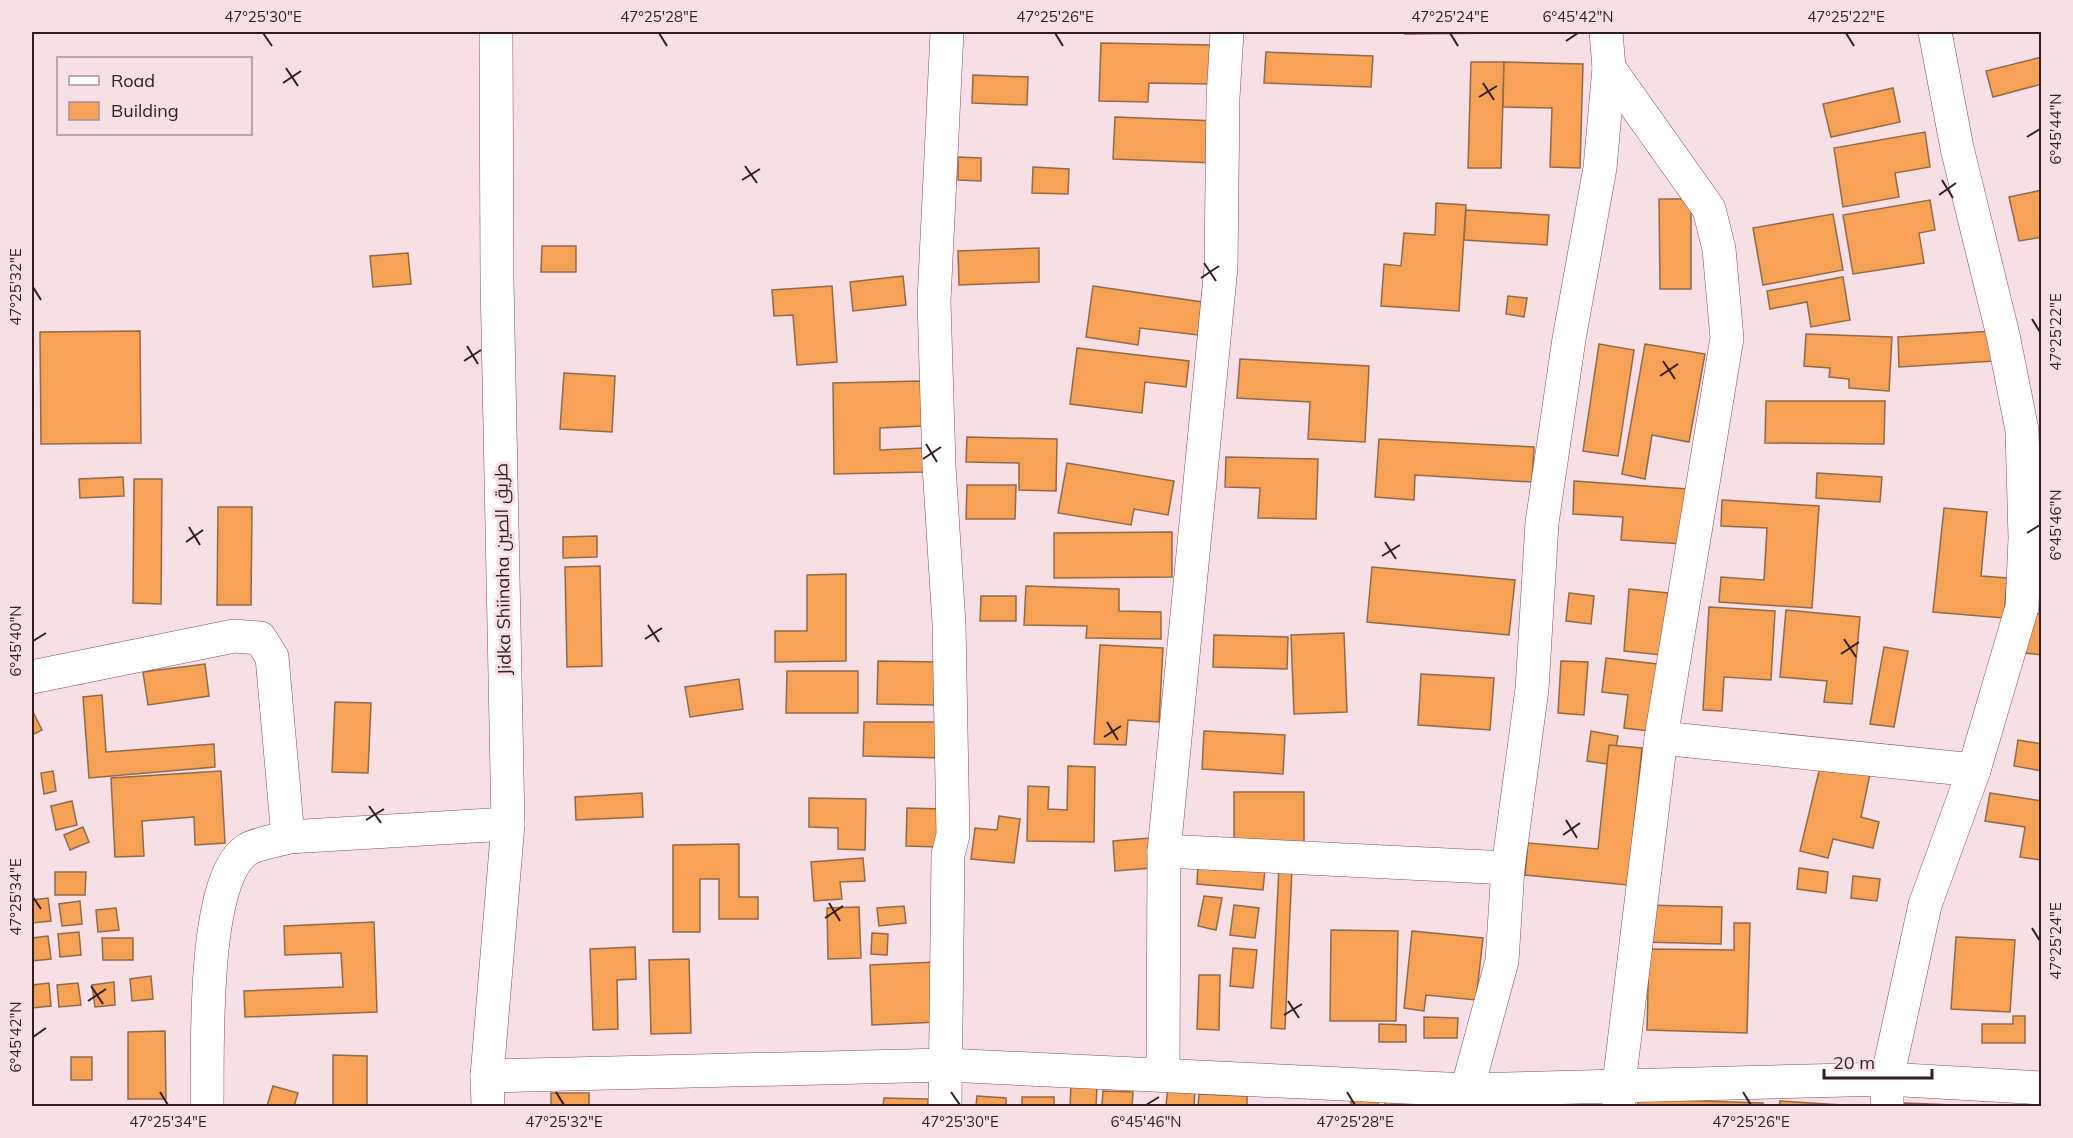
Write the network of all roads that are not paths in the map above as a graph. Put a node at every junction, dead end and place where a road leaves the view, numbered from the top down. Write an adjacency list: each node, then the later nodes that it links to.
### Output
1 (496, 32): 10 (street, Jidka Shiinaha طريق الصين)
2 (947, 32): 14 (street)
3 (1227, 32): 12 (street)
4 (1606, 32): 6 (street)
5 (1935, 32): 9 (street)
6 (1609, 68): 8 (street); 13 (street)
7 (32, 677): 11 (street)
8 (1661, 738): 9 (street); 19 (street)
9 (1974, 770): 17 (street)
10 (508, 824): 11 (street); 16 (street, Jidka Shiinaha طريق الصين)
11 (288, 837): 21 (street)
12 (1164, 851): 13 (street); 15 (street)
13 (1508, 868): 20 (street)
14 (946, 1065): 15 (street); 16 (street); 22 (street)
15 (1163, 1074): 20 (street)
16 (488, 1092)
17 (1887, 1093): 18 (street); 19 (street)
18 (2025, 1094)
19 (1619, 1095): 20 (street)
20 (1466, 1098)
21 (207, 1107)
22 (945, 1107)

